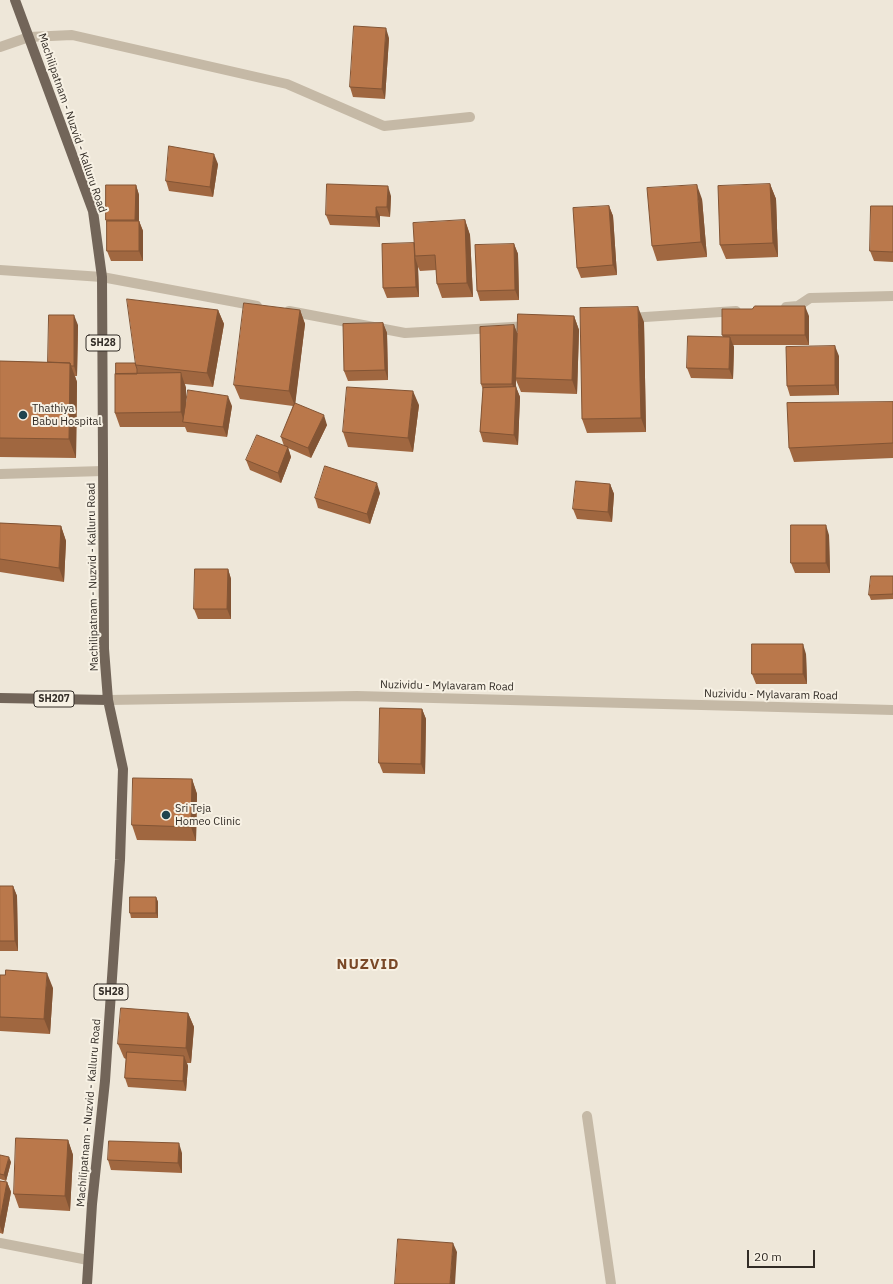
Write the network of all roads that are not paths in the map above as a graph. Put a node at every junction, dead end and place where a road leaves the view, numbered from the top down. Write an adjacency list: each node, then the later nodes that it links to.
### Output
1 (15, 0): 2 (main road, Machilipatnam - Nuzvid - Kalluru Road / SH28)
2 (29, 37): 3 (street); 4 (street); 6 (main road, Machilipatnam - Nuzvid - Kalluru Road / SH28)
3 (0, 47)
4 (470, 117)
5 (0, 270): 6 (street)
6 (102, 277): 8 (street); 14 (main road, Machilipatnam - Nuzvid - Kalluru Road / SH28)
7 (893, 296): 9 (street)
8 (266, 307)
9 (775, 308)
10 (281, 310): 13 (street)
11 (744, 310): 12 (street)
12 (620, 319)
13 (542, 325)
14 (103, 471): 15 (street); 17 (main road, Machilipatnam - Nuzvid - Kalluru Road / SH28)
15 (0, 474)
16 (0, 698): 17 (main road, Nuzividu - Mylavaram Road / SH207)
17 (108, 700): 18 (street, Nuzividu - Mylavaram Road); 21 (main road, Machilipatnam - Nuzvid - Kalluru Road / SH28)
18 (893, 710)
19 (587, 1116): 23 (street)
20 (0, 1243): 21 (street)
21 (88, 1260): 22 (main road, Machilipatnam - Nuzvid - Kalluru Road / SH28)
22 (87, 1284)
23 (612, 1284)

